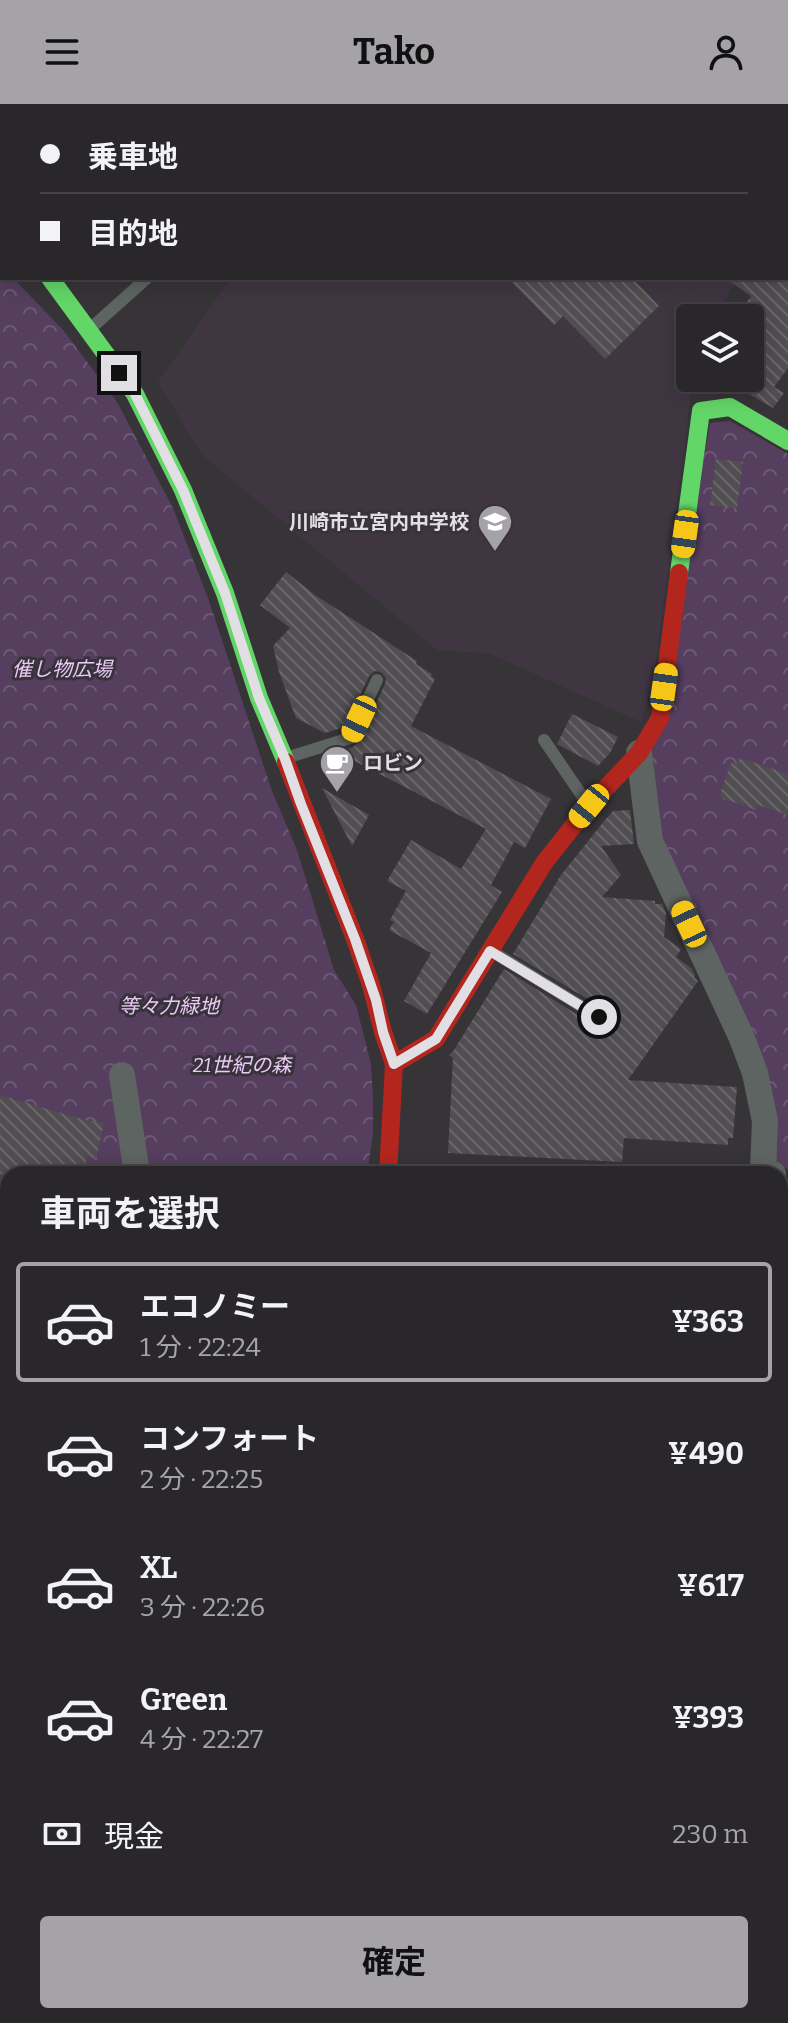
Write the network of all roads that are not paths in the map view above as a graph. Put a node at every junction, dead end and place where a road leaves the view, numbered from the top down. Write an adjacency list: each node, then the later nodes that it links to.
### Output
1 (52, 280): 3 (street)
2 (145, 280): 3 (lane)
3 (89, 330): 8 (street)
4 (788, 441): 7 (street)
5 (377, 680): 8 (lane)
6 (544, 740): 9 (lane)
7 (639, 753): 9 (street); 16 (street)
8 (285, 759): 12 (street)
9 (589, 806): 10 (street)
10 (490, 951): 11 (lane); 12 (street)
11 (599, 1017)
12 (394, 1064): 15 (street)
13 (122, 1075): 14 (street)
14 (136, 1166)
15 (388, 1166)
16 (763, 1166)

